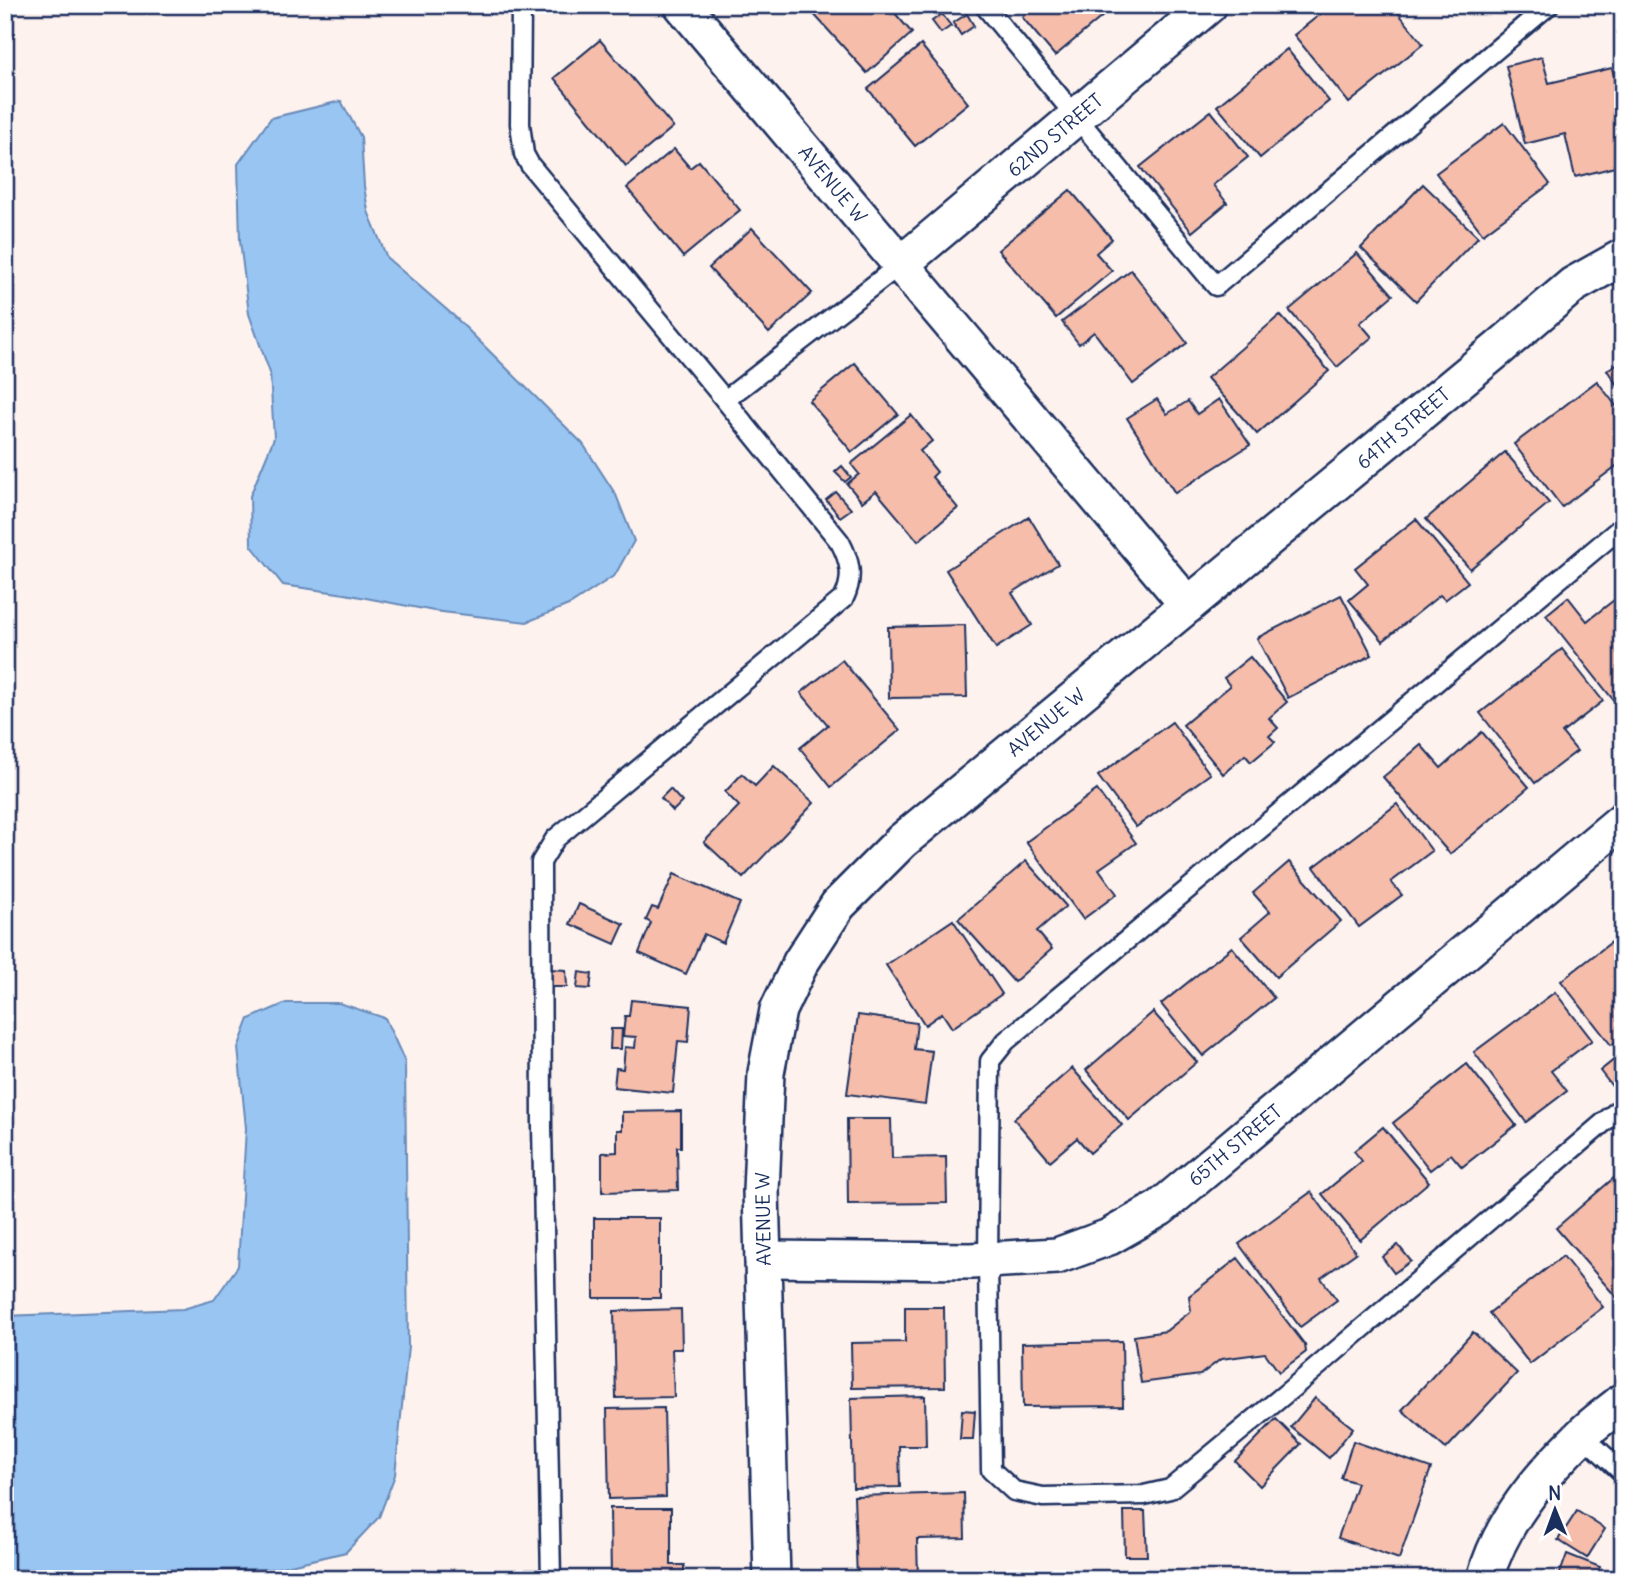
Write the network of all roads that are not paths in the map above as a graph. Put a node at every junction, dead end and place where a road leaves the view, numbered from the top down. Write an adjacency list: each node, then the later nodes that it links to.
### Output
1 (521, 5): 9 (lane)
2 (682, 5): 8 (street, AVENUE W)
3 (985, 5): 6 (lane)
4 (1209, 5): 6 (street, 62ND STREET)
5 (1549, 5): 6 (lane)
6 (1077, 116): 8 (street, 62ND STREET)
7 (1623, 257): 11 (street, 64TH STREET)
8 (901, 264): 9 (lane); 11 (street, AVENUE W)
9 (726, 400): 19 (lane)
10 (1623, 526): 15 (lane)
11 (1188, 605): 14 (street, AVENUE W)
12 (1623, 820): 15 (street, 65TH STREET)
13 (1623, 1106): 15 (lane)
14 (763, 1259): 15 (street, 65TH STREET); 20 (street, AVENUE W)
15 (988, 1261)
16 (1623, 1401): 17 (street)
17 (1582, 1435): 18 (lane); 21 (street)
18 (1623, 1473)
19 (551, 1579)
20 (772, 1579)
21 (1485, 1579)

